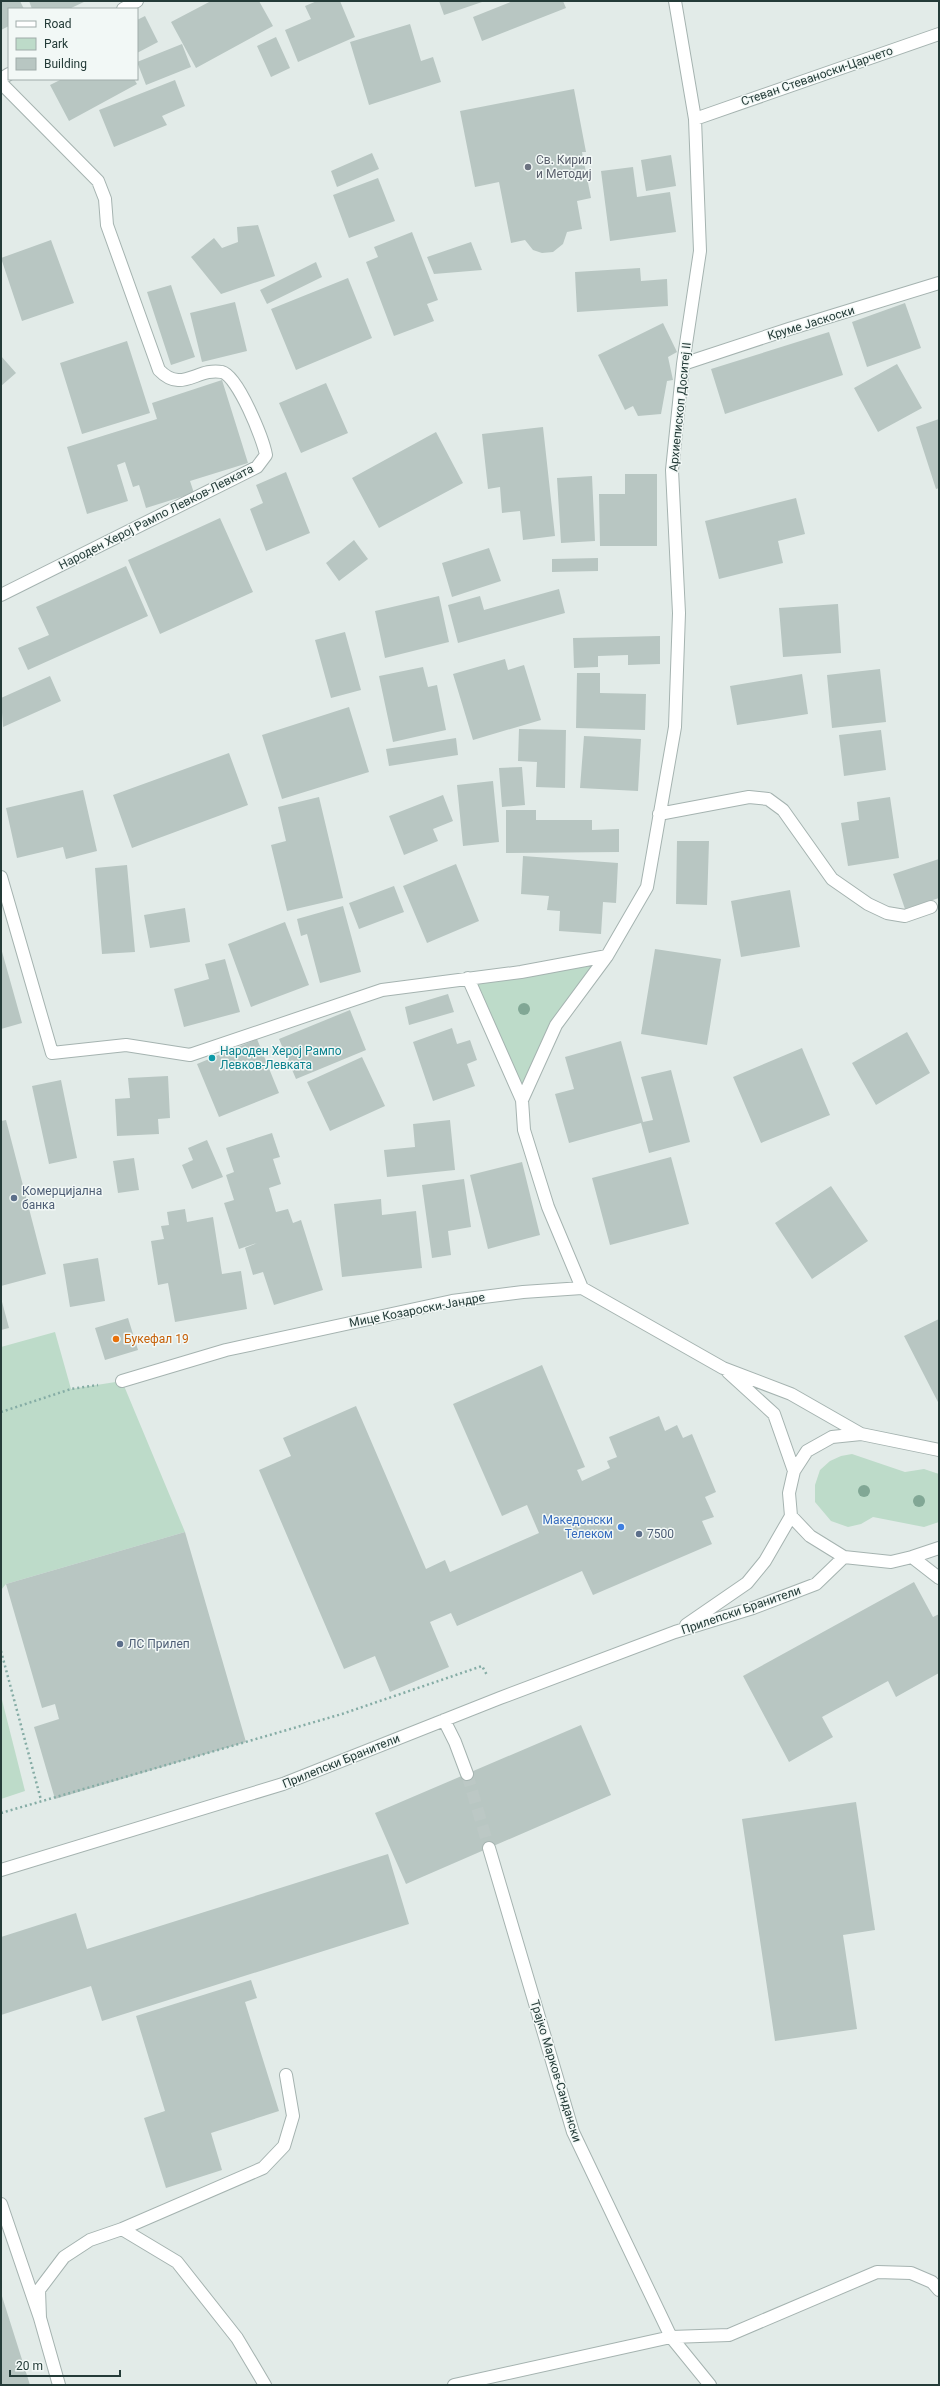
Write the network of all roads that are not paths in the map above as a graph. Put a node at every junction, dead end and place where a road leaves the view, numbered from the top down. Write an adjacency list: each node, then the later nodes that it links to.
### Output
1 (137, 1): 3 (street)
2 (675, 1): 6 (street, Архиепископ Доситеј II)
3 (125, 8)
4 (939, 34): 6 (street, Стеван Стеваноски-Царчето)
5 (1, 83): 9 (street, Народен Херој Рампо Левков-Левката)
6 (695, 119): 8 (street, Архиепископ Доситеј II)
7 (939, 283): 8 (street, Круме Јаскоски)
8 (683, 364): 10 (street, Архиепископ Доситеј II)
9 (1, 596)
10 (659, 814): 12 (street); 13 (street, Архиепископ Доситеј II)
11 (1, 877): 14 (street)
12 (932, 907)
13 (607, 956): 14 (street); 15 (street, Архиепископ Доситеј II)
14 (468, 978): 15 (street)
15 (522, 1100): 16 (street, Архиепископ Доситеј II)
16 (582, 1288): 17 (street); 18 (street, Мице Козароски-Јандре)
17 (723, 1368): 19 (street); 21 (street)
18 (122, 1381)
19 (861, 1434): 20 (street); 21 (street)
20 (939, 1450)
21 (794, 1471): 22 (street)
22 (791, 1516): 24 (street); 27 (street, Прилепски Бранители)
23 (939, 1548): 25 (street)
24 (844, 1557): 25 (street); 27 (street, Прилепски Бранители)
25 (912, 1557): 26 (street)
26 (939, 1578)
27 (675, 1632): 28 (street, Прилепски Бранители)
28 (444, 1720): 29 (street); 31 (street, Прилепски Бранители)
29 (467, 1774)
30 (488, 1848): 37 (street, Трајко Марков-Сандански)
31 (1, 1870)
32 (286, 2075): 34 (street)
33 (1, 2204): 36 (street)
34 (122, 2229): 36 (street); 39 (street)
35 (939, 2290): 37 (street)
36 (40, 2318): 38 (street)
37 (671, 2337): 40 (street); 41 (street, Трајко Марков-Сандански)
38 (59, 2385)
39 (265, 2385)
40 (454, 2385)
41 (710, 2385)

